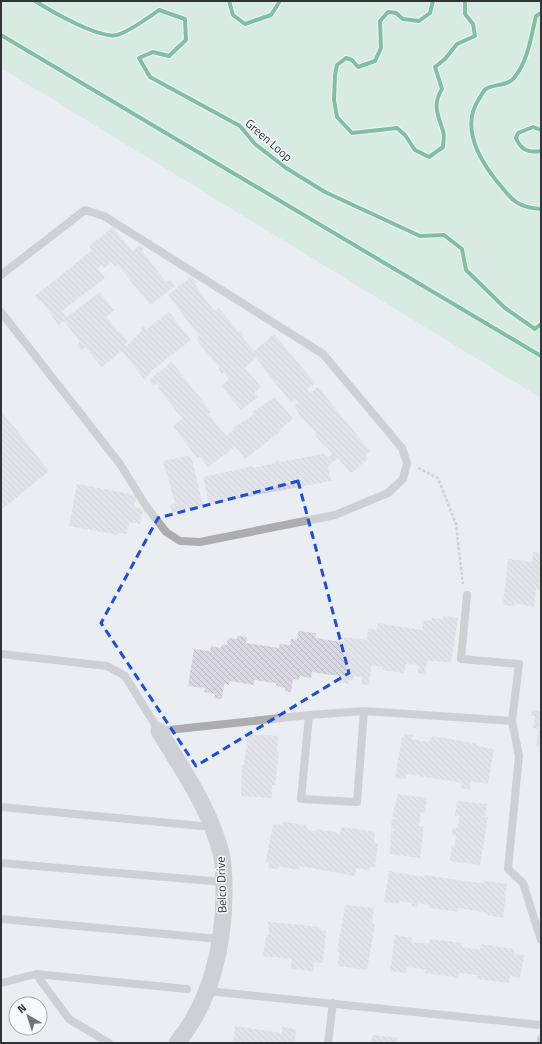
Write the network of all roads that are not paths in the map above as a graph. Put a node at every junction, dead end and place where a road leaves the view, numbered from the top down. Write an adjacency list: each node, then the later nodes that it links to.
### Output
1 (1, 275): 2 (lane)
2 (1, 312)
3 (467, 595): 7 (lane)
4 (1, 654): 8 (lane)
5 (364, 712): 6 (lane); 6 (lane); 7 (lane)
6 (309, 715): 8 (lane)
7 (512, 721): 15 (lane)
8 (159, 731): 10 (street, Belco Drive)
9 (1, 807): 10 (lane)
10 (212, 827): 12 (street, Belco Drive)
11 (1, 863): 12 (lane)
12 (224, 882): 14 (street, Belco Drive)
13 (1, 919): 14 (lane)
14 (220, 939): 19 (street, Belco Drive)
15 (541, 940)
16 (36, 974): 17 (lane); 18 (lane); 23 (lane)
17 (1, 983)
18 (187, 989)
19 (208, 991): 20 (lane); 24 (street, Belco Drive)
20 (333, 1003): 21 (lane); 25 (lane)
21 (541, 1025)
22 (541, 1039): 26 (lane)
23 (109, 1043)
24 (177, 1043)
25 (328, 1043)
26 (541, 1043)

